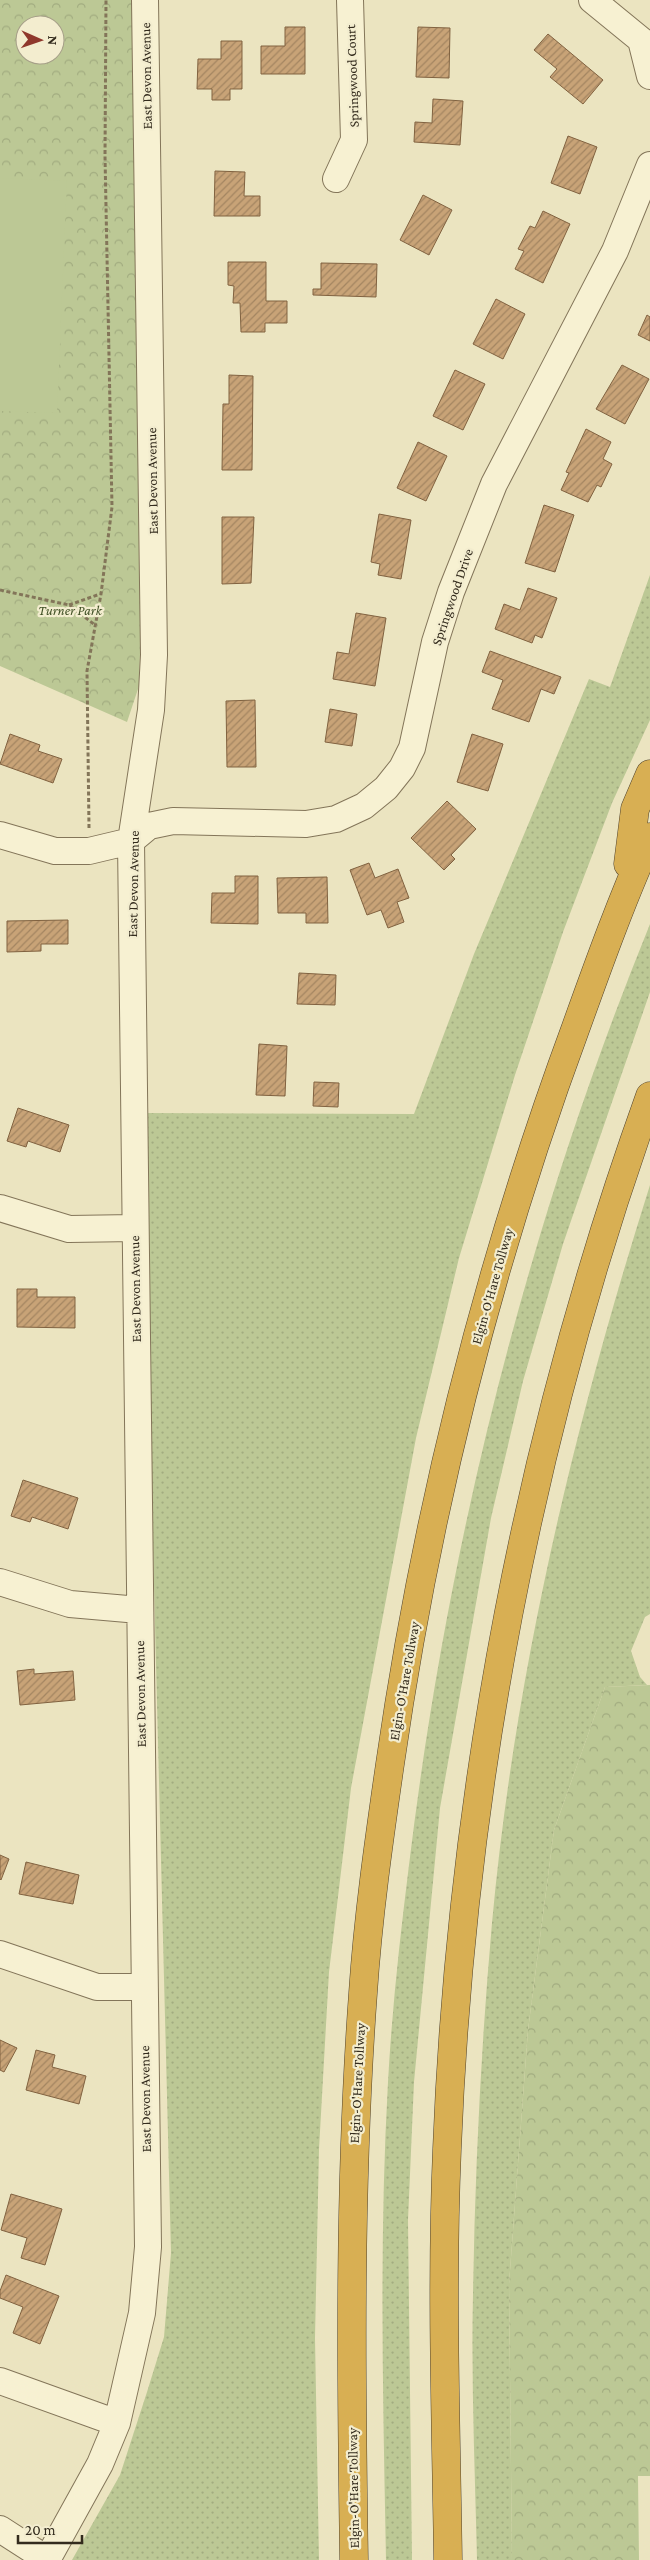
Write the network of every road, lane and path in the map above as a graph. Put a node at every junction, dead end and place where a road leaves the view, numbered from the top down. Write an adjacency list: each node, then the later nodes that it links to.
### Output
1 (106, 0): 9 (path)
2 (145, 0): 15 (street, East Devon Avenue)
3 (350, 0): 7 (street, Springwood Court)
4 (592, 0): 5 (street)
5 (650, 76)
6 (650, 165): 15 (street, Springwood Drive)
7 (336, 178)
8 (0, 590): 10 (path)
9 (101, 594): 10 (path); 11 (path)
10 (69, 605): 11 (path)
11 (95, 624): 16 (path)
12 (650, 774): 17 (highway)
13 (0, 835): 16 (street)
14 (650, 837): 17 (highway, Elgin-O'Hare Tollway)
15 (131, 841): 16 (street); 20 (street, East Devon Avenue)
16 (89, 851)
17 (625, 893): 29 (highway, Elgin-O'Hare Tollway)
18 (650, 1096): 30 (highway)
19 (0, 1208): 20 (street)
20 (134, 1228): 22 (street, East Devon Avenue)
21 (0, 1582): 22 (street)
22 (139, 1610): 24 (street, East Devon Avenue)
23 (0, 1954): 24 (street)
24 (143, 1987): 26 (street, East Devon Avenue)
25 (0, 2381): 26 (street)
26 (117, 2423): 28 (street, East Devon Avenue)
27 (0, 2530): 28 (street)
28 (47, 2560)
29 (354, 2560)
30 (448, 2560)

